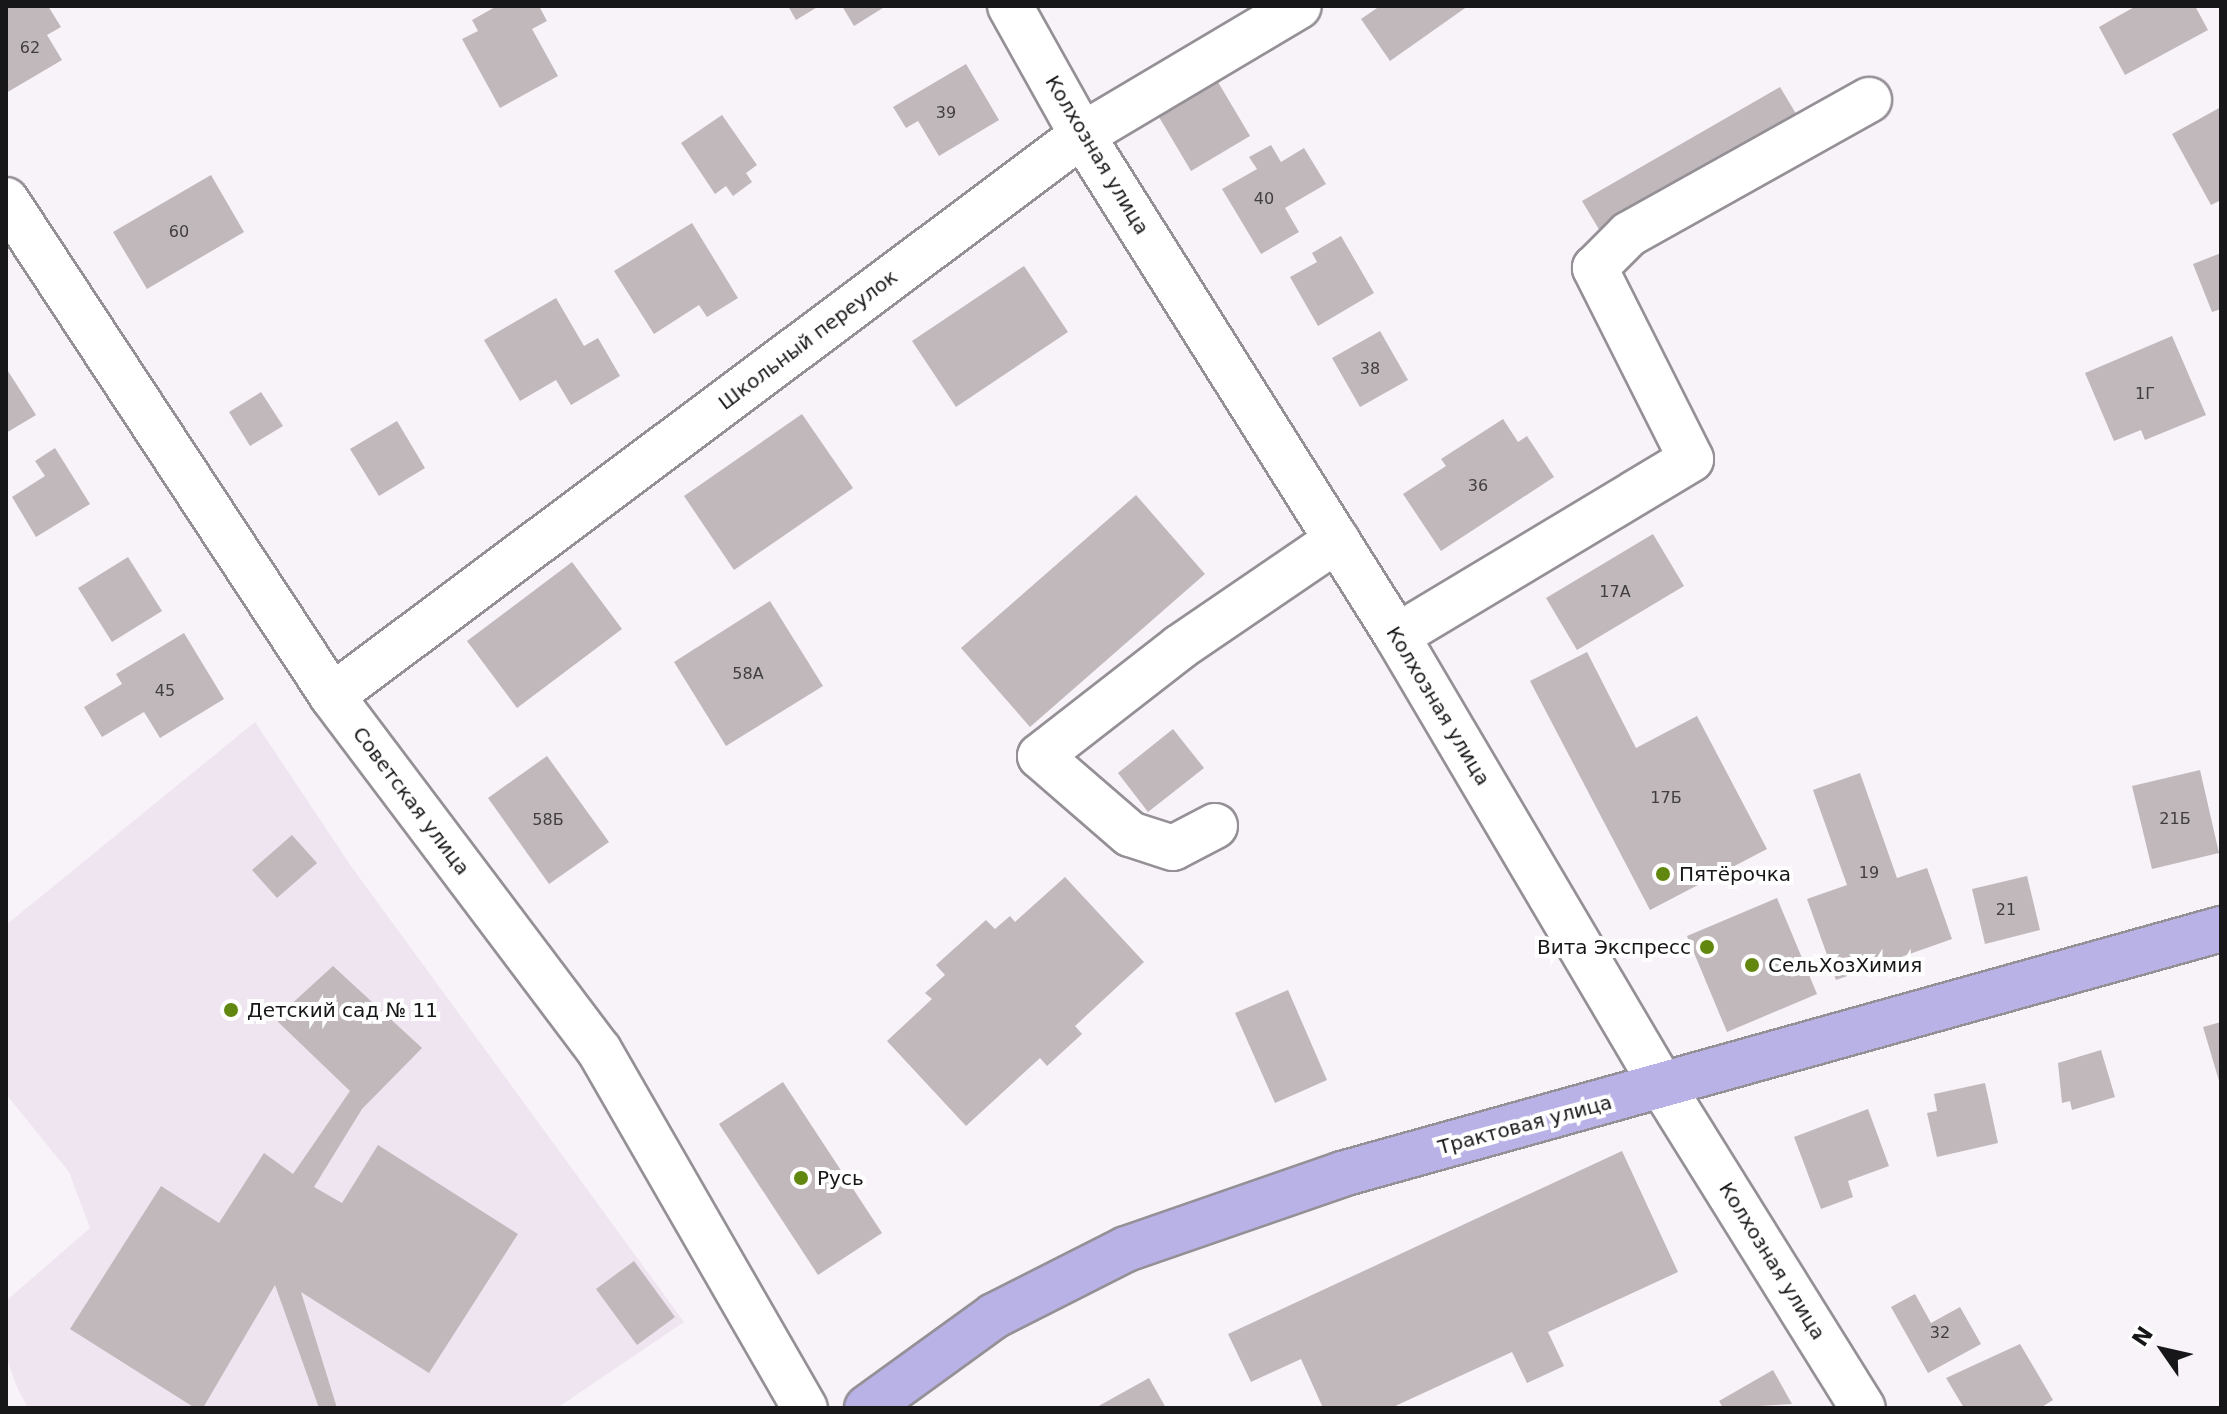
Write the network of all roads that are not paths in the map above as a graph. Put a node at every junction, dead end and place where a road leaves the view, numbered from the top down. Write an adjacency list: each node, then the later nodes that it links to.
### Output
1 (1010, 6): 4 (street, Колхозная улица)
2 (1299, 6): 4 (street, Школьный переулок)
3 (1869, 100): 7 (street)
4 (1082, 135): 6 (street, Колхозная улица); 8 (street, Школьный переулок)
5 (6, 200): 8 (street, Советская улица)
6 (1337, 540): 7 (street, Колхозная улица); 9 (street)
7 (1397, 636): 11 (street, Колхозная улица)
8 (332, 696): 12 (street, Советская улица)
9 (1215, 826)
10 (2221, 929): 11 (main road, Трактовая улица)
11 (1663, 1087): 13 (main road, Трактовая улица); 14 (street, Колхозная улица)
12 (805, 1408)
13 (867, 1408)
14 (1863, 1408)

